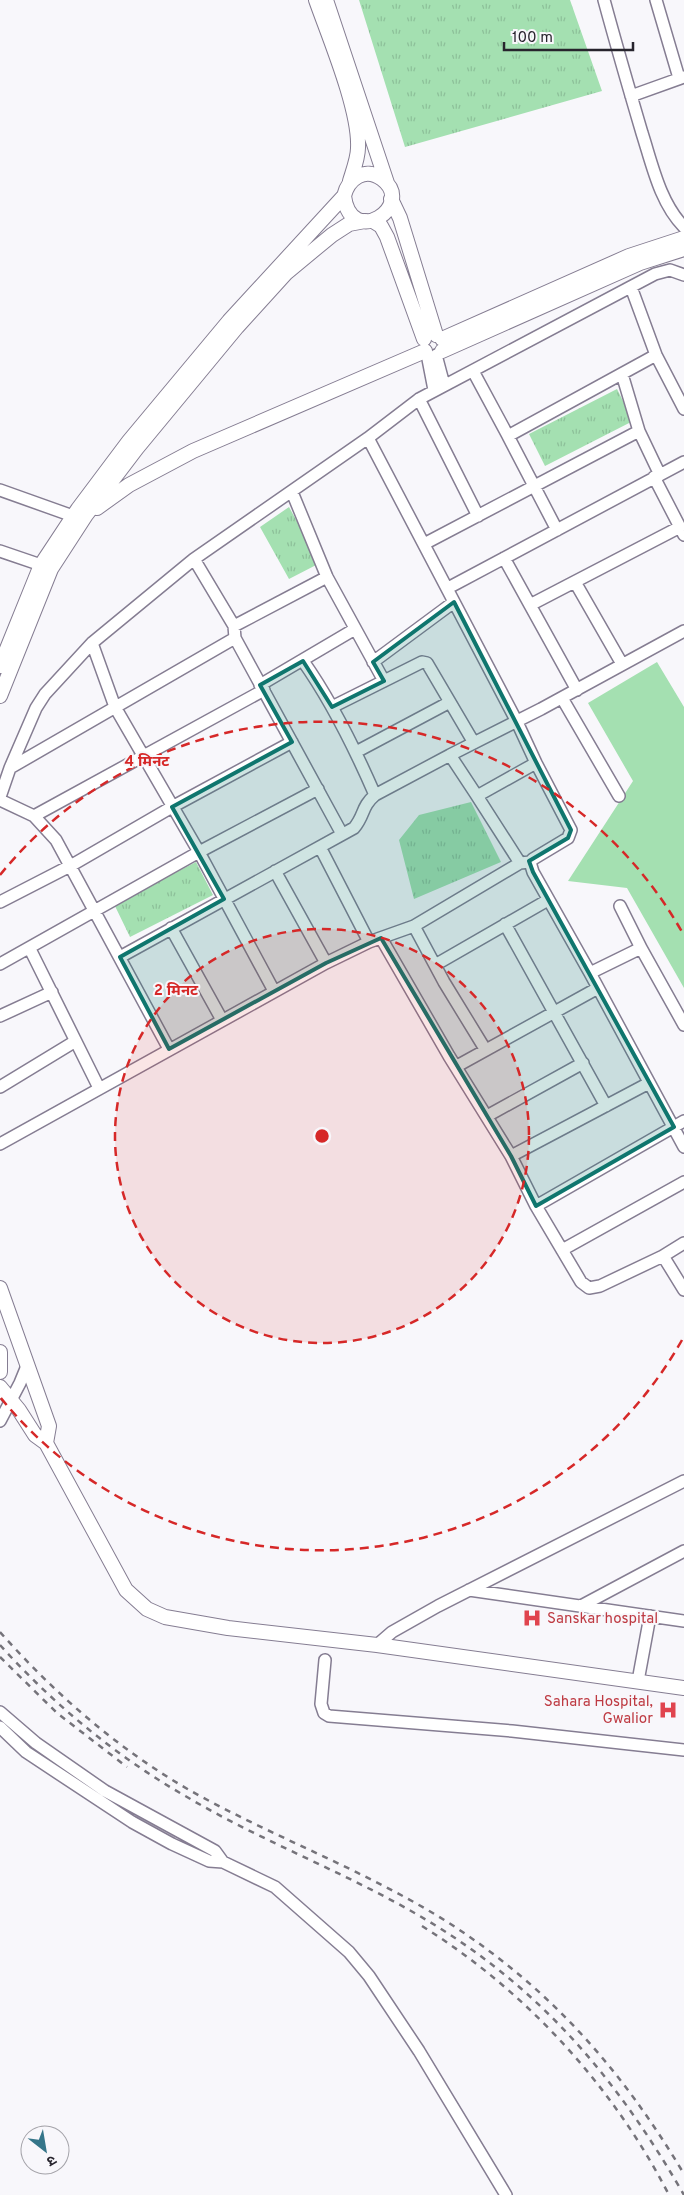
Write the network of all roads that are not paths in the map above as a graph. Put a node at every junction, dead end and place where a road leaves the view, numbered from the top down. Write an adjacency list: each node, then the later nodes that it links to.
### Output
1 (316, 0): 7 (main road)
2 (326, 0): 8 (main road)
3 (604, 0): 6 (street)
4 (656, 0): 5 (street)
5 (682, 78): 6 (street)
6 (631, 96): 12 (street)
7 (350, 181): 8 (main road); 9 (main road)
8 (387, 183): 10 (main road)
9 (344, 196): 11 (main road); 32 (main road)
10 (391, 199): 11 (main road); 17 (main road)
11 (369, 221): 17 (main road); 32 (main road)
12 (684, 227)
13 (684, 238): 17 (main road)
14 (684, 249): 17 (main road)
15 (684, 276): 16 (street)
16 (630, 287): 18 (street); 19 (street)
17 (433, 346): 21 (street); 32 (main road)
18 (656, 356): 20 (street); 23 (street)
19 (474, 371): 21 (street); 25 (street)
20 (622, 374): 24 (street); 25 (street)
21 (439, 388): 22 (street)
22 (419, 399): 26 (street); 33 (street)
23 (684, 409)
24 (639, 431): 28 (street); 29 (street)
25 (508, 436): 29 (street)
26 (368, 438): 31 (street); 36 (street)
27 (684, 462): 28 (street)
28 (657, 476): 34 (street); 35 (street)
29 (534, 486): 33 (street); 34 (street)
30 (0, 490): 32 (street)
31 (292, 492): 39 (street); 41 (street)
32 (80, 516): 40 (main road); 57 (main road)
33 (478, 516): 36 (street)
34 (557, 530): 38 (street)
35 (682, 531): 42 (street)
36 (424, 544): 43 (street)
37 (0, 551): 40 (street)
38 (504, 558): 43 (street); 45 (street)
39 (194, 559): 48 (street); 49 (street)
40 (41, 565): 53 (main road)
41 (326, 577): 46 (street); 48 (street)
42 (575, 582): 45 (street); 52 (street)
43 (448, 588): 44 (street)
44 (454, 602): 51 (street); 62 (street)
45 (530, 606): 56 (street)
46 (355, 629): 50 (street); 51 (street)
47 (684, 631): 52 (street)
48 (235, 632): 55 (street); 60 (street)
49 (92, 643): 60 (street); 69 (street)
50 (303, 661): 55 (street); 61 (street)
51 (373, 662): 54 (street)
52 (622, 664): 56 (street)
53 (0, 666)
54 (384, 681): 59 (street); 61 (street)
55 (262, 687): 63 (street); 66 (street)
56 (577, 690): 58 (street)
57 (0, 696)
58 (562, 698): 62 (street); 73 (street)
59 (450, 702): 64 (street); 65 (street)
60 (115, 706): 66 (street); 69 (street)
61 (332, 707): 65 (street)
62 (518, 722): 64 (street); 68 (street)
63 (292, 742): 70 (street); 75 (street)
64 (474, 742): 67 (street)
65 (356, 752): 71 (street)
66 (144, 756): 75 (street); 76 (street)
67 (450, 756): 71 (street); 72 (street)
68 (536, 763): 72 (street); 80 (street)
69 (10, 768): 74 (street)
70 (318, 789): 77 (street); 79 (street)
71 (375, 795): 77 (street)
72 (477, 796): 80 (street)
73 (619, 796)
74 (0, 798): 76 (street)
75 (172, 807): 79 (street); 81 (street)
76 (34, 816): 81 (street)
77 (342, 834): 78 (street)
78 (320, 847): 82 (street); 92 (street)
79 (199, 852): 83 (street); 87 (street)
80 (525, 862): 84 (street); 89 (street)
81 (72, 865): 85 (street); 87 (street)
82 (275, 871): 83 (street); 96 (street)
83 (224, 898): 90 (street); 101 (street)
84 (548, 900): 88 (street); 99 (street)
85 (0, 902)
86 (620, 906): 93 (street)
87 (96, 912): 94 (street); 95 (street)
88 (505, 924): 98 (street); 103 (street)
89 (414, 926): 91 (street); 98 (street)
90 (171, 928): 95 (street); 105 (street)
91 (381, 938): 92 (street); 111 (street)
92 (369, 942): 96 (street)
93 (641, 948): 99 (street); 106 (street)
94 (30, 949): 97 (street); 102 (street)
95 (120, 957): 108 (street)
96 (326, 963): 101 (street)
97 (0, 964)
98 (435, 965): 109 (street)
99 (590, 973): 100 (street)
100 (598, 988): 103 (street); 112 (street)
101 (274, 991): 105 (street)
102 (52, 992): 104 (street); 107 (street)
103 (554, 1012): 109 (street); 110 (street)
104 (0, 1016)
105 (222, 1020): 108 (street)
106 (684, 1025)
107 (74, 1042): 113 (street); 114 (street)
108 (169, 1049): 114 (street)
109 (485, 1049): 111 (street)
110 (584, 1064): 115 (street); 116 (street)
111 (457, 1066): 116 (street)
112 (649, 1083): 115 (street); 117 (street)
113 (0, 1087)
114 (99, 1088): 118 (street)
115 (606, 1106): 120 (street)
116 (488, 1116): 120 (street)
117 (679, 1124): 119 (street); 122 (street)
118 (0, 1144)
119 (684, 1147)
120 (511, 1156): 122 (street)
121 (684, 1182): 124 (street)
122 (536, 1206): 124 (street)
123 (684, 1243): 125 (street)
124 (562, 1250): 125 (street)
125 (663, 1256): 127 (street)
126 (0, 1288): 129 (main road)
127 (684, 1290)
128 (0, 1352): 130 (main road)
129 (26, 1366): 132 (street); 134 (main road)
130 (0, 1372)
131 (0, 1387): 132 (main road)
132 (11, 1401): 133 (street); 134 (main road)
133 (0, 1421)
134 (46, 1443): 141 (main road)
135 (684, 1481): 137 (street)
136 (684, 1551): 138 (street)
137 (469, 1590): 138 (street); 141 (street)
138 (580, 1606): 139 (street)
139 (650, 1616): 140 (street); 143 (street)
140 (684, 1621)
141 (377, 1645): 143 (main road)
142 (325, 1660): 147 (street)
143 (638, 1681): 144 (main road)
144 (684, 1688)
145 (0, 1712): 148 (street)
146 (0, 1727): 148 (street)
147 (684, 1750)
148 (223, 1862): 149 (street)
149 (506, 2195)

